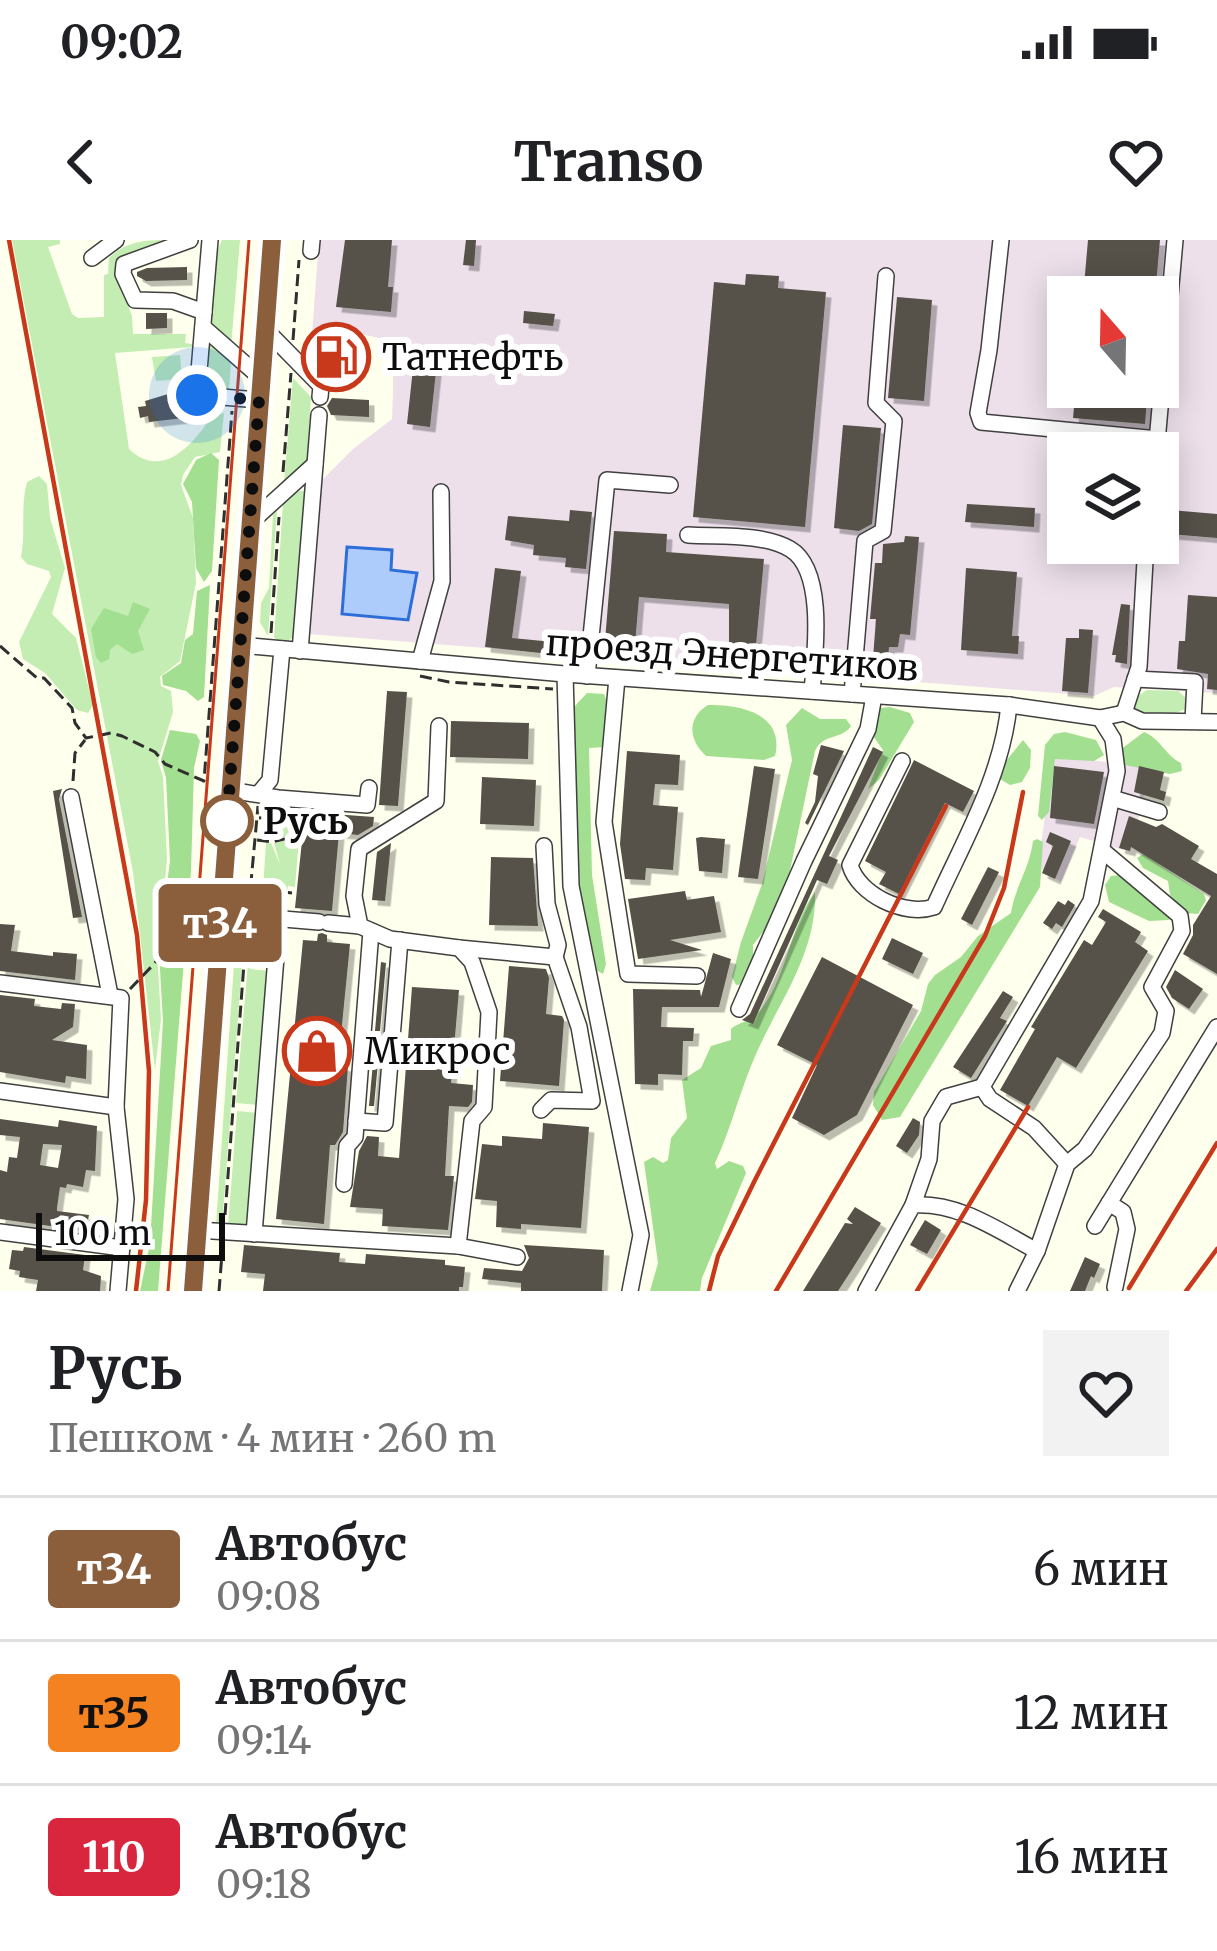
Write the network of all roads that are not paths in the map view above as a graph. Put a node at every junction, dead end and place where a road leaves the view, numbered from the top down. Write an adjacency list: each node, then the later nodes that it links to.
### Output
1 (116, 240): 7 (street)
2 (190, 240): 9 (street)
3 (210, 240): 9 (street)
4 (272, 240): 10 (main road)
5 (1000, 240): 13 (street)
6 (1174, 240): 14 (street)
7 (92, 258)
8 (886, 276): 30 (street)
9 (203, 320): 11 (street); 12 (street)
10 (265, 329): 11 (main road); 15 (street)
11 (261, 377): 12 (main road)
12 (259, 400): 18 (main road)
13 (1054, 432)
14 (1158, 432)
15 (316, 464): 18 (street); 23 (street)
16 (670, 485): 25 (street)
17 (441, 492): 24 (street)
18 (250, 523): 21 (main road)
19 (688, 535): 29 (street)
20 (1144, 564): 27 (street)
21 (240, 645): 22 (street, проезд Энергетиков); 40 (main road)
22 (276, 649): 23 (street, проезд Энергетиков); 41 (street)
23 (300, 651): 24 (street, проезд Энергетиков)
24 (413, 667): 28 (street, проезд Энергетиков)
25 (587, 676): 26 (street, проезд Энергетиков); 28 (street, проезд Энергетиков)
26 (617, 678): 29 (street, проезд Энергетиков); 53 (street)
27 (1135, 679): 33 (street); 35 (street)
28 (565, 682): 78 (street)
29 (812, 691): 30 (street, проезд Энергетиков)
30 (852, 694): 31 (street, проезд Энергетиков)
31 (874, 696): 32 (street, проезд Энергетиков); 56 (street)
32 (1010, 705): 34 (street, проезд Энергетиков); 38 (street)
33 (1124, 713): 34 (street, проезд Энергетиков); 35 (street, проезд Энергетиков)
34 (1100, 718): 43 (street)
35 (1192, 721): 36 (street, проезд Энергетиков)
36 (1217, 722)
37 (439, 726): 49 (street)
38 (902, 761)
39 (369, 788): 41 (street)
40 (230, 790): 41 (street); 47 (main road)
41 (260, 792)
42 (71, 797): 55 (street)
43 (1112, 798): 44 (street); 46 (street)
44 (1159, 812)
45 (544, 846): 52 (street)
46 (1103, 851): 58 (street); 63 (street)
47 (220, 914): 48 (street); 68 (main road)
48 (248, 916): 49 (street); 70 (street)
49 (366, 928): 50 (street); 62 (street)
50 (400, 940): 51 (street); 62 (street)
51 (459, 948): 52 (street); 71 (street)
52 (554, 957): 61 (street)
53 (697, 976)
54 (0, 983): 55 (street)
55 (116, 996): 60 (street)
56 (740, 1009)
57 (1217, 1027): 65 (street)
58 (982, 1088): 63 (street); 66 (street)
59 (0, 1091): 60 (street)
60 (116, 1107): 72 (street)
61 (541, 1110)
62 (356, 1120): 64 (street)
63 (1066, 1164): 73 (street)
64 (344, 1184)
65 (1109, 1203): 67 (street); 75 (street)
66 (914, 1205): 73 (street); 79 (street)
67 (1095, 1226)
68 (197, 1231): 70 (street); 77 (main road)
69 (0, 1232): 72 (street)
70 (254, 1234): 71 (street)
71 (458, 1246): 74 (street)
72 (122, 1248): 76 (street)
73 (1037, 1251): 80 (street)
74 (517, 1257)
75 (1115, 1287)
76 (118, 1291)
77 (192, 1291)
78 (630, 1291)
79 (866, 1291)
80 (1017, 1291)

